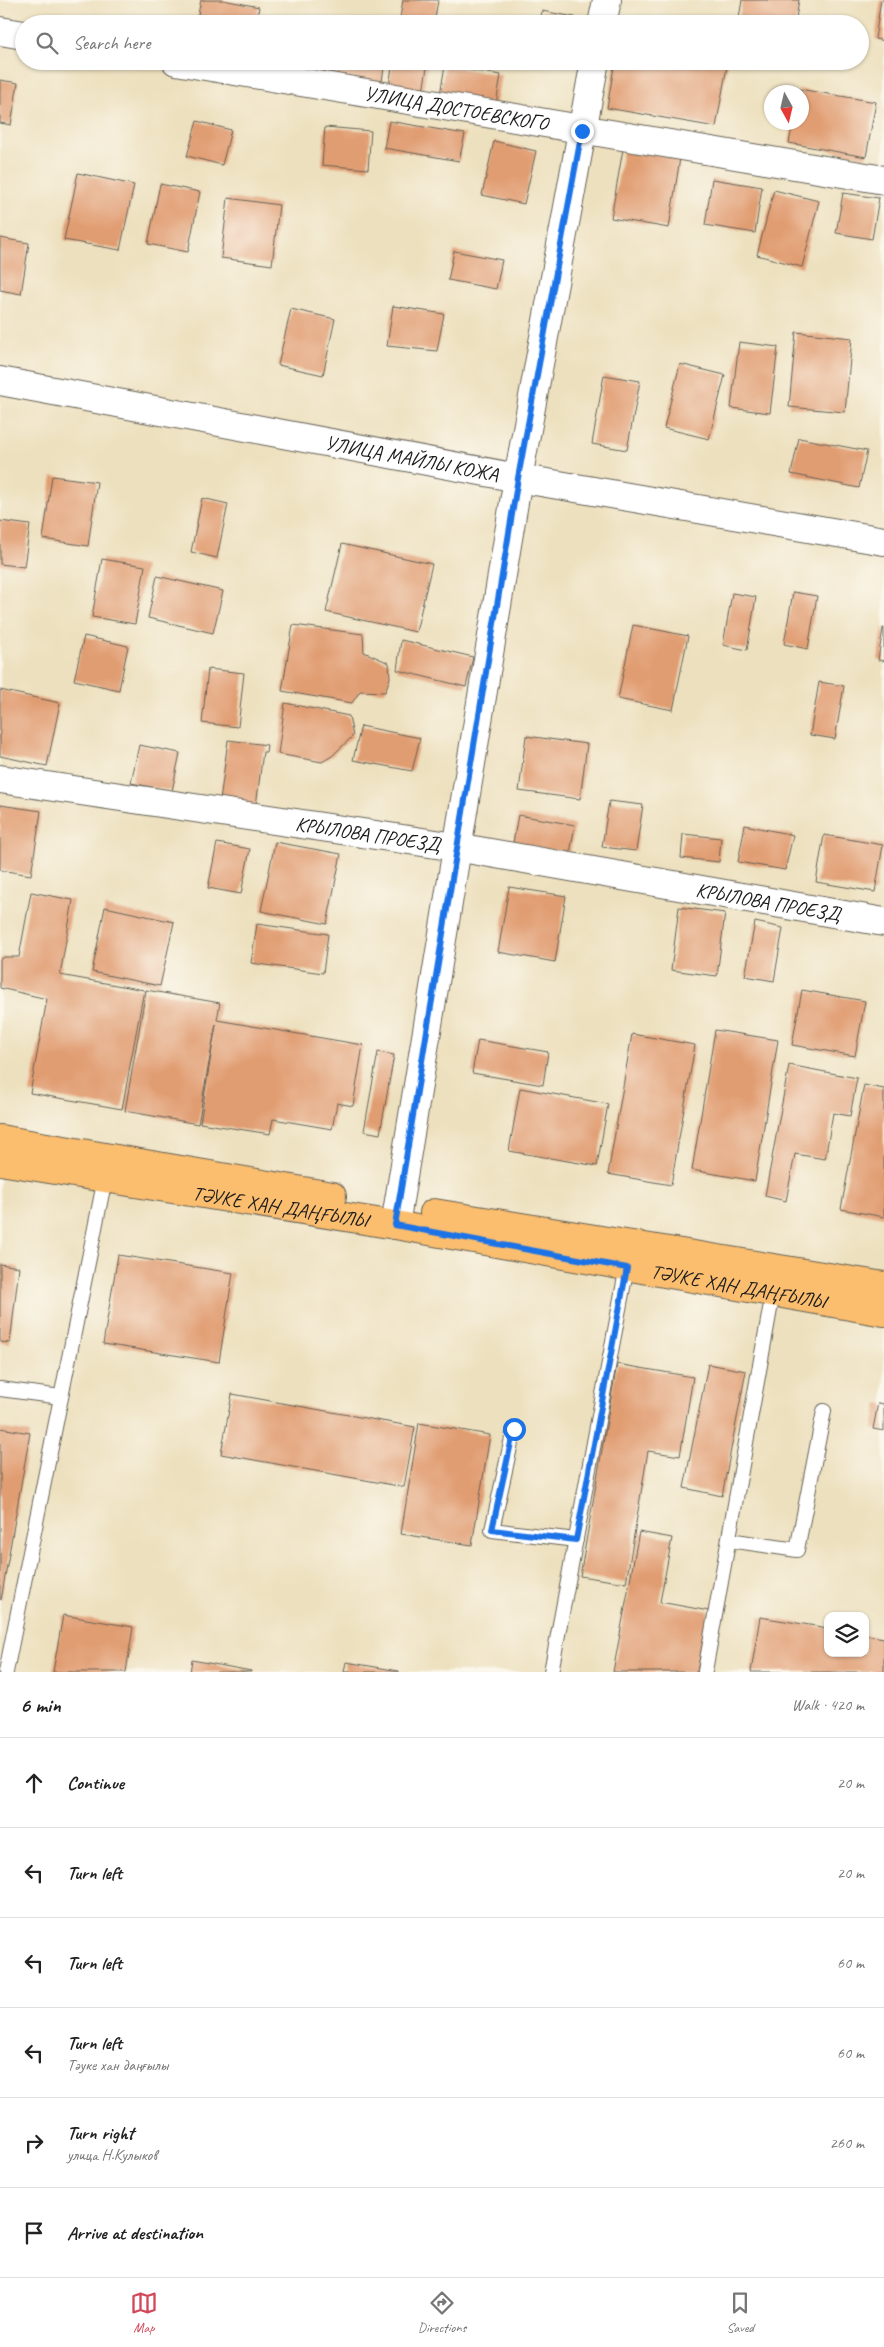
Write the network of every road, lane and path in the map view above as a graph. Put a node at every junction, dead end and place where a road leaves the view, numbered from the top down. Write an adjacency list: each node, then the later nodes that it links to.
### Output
1 (607, 0): 2 (street)
2 (604, 15)
3 (0, 31): 4 (street)
4 (15, 34)
5 (228, 70): 7 (street, УЛИЦА ДОСТОЕВСКОГО)
6 (593, 70): 7 (street)
7 (582, 131): 8 (street, УЛИЦА ДОСТОЕВСКОГО); 10 (street)
8 (884, 180)
9 (0, 381): 10 (street, УЛИЦА МАЙЛЫ КОЖА)
10 (518, 478): 11 (street, УЛИЦА МАЙЛЫ КОЖА); 13 (street)
11 (884, 541)
12 (0, 779): 13 (street, КРЫЛОВА ПРОЕЗД)
13 (456, 847): 14 (street, КРЫЛОВА ПРОЕЗД); 18 (street)
14 (884, 922)
15 (0, 1139): 17 (main road, ТӘУКЕ ХАН ДАҢҒЫЛЫ)
16 (0, 1161): 17 (main road, ТӘУКЕ ХАН ДАҢҒЫЛЫ)
17 (107, 1168): 18 (main road, ТӘУКЕ ХАН ДАҢҒЫЛЫ); 24 (lane)
18 (397, 1216): 19 (main road, ТӘУКЕ ХАН ДАҢҒЫЛЫ)
19 (628, 1256): 20 (main road, ТӘУКЕ ХАН ДАҢҒЫЛЫ); 27 (lane)
20 (775, 1281): 21 (main road, ТӘУКЕ ХАН ДАҢҒЫЛЫ); 22 (main road, ТӘУКЕ ХАН ДАҢҒЫЛЫ); 28 (lane)
21 (884, 1286)
22 (884, 1312)
23 (0, 1389): 24 (lane)
24 (61, 1397): 30 (lane)
25 (824, 1411): 28 (lane)
26 (514, 1429): 27 (lane)
27 (576, 1540): 31 (lane)
28 (729, 1540): 29 (lane)
29 (706, 1671)
30 (6, 1672)
31 (551, 1672)

